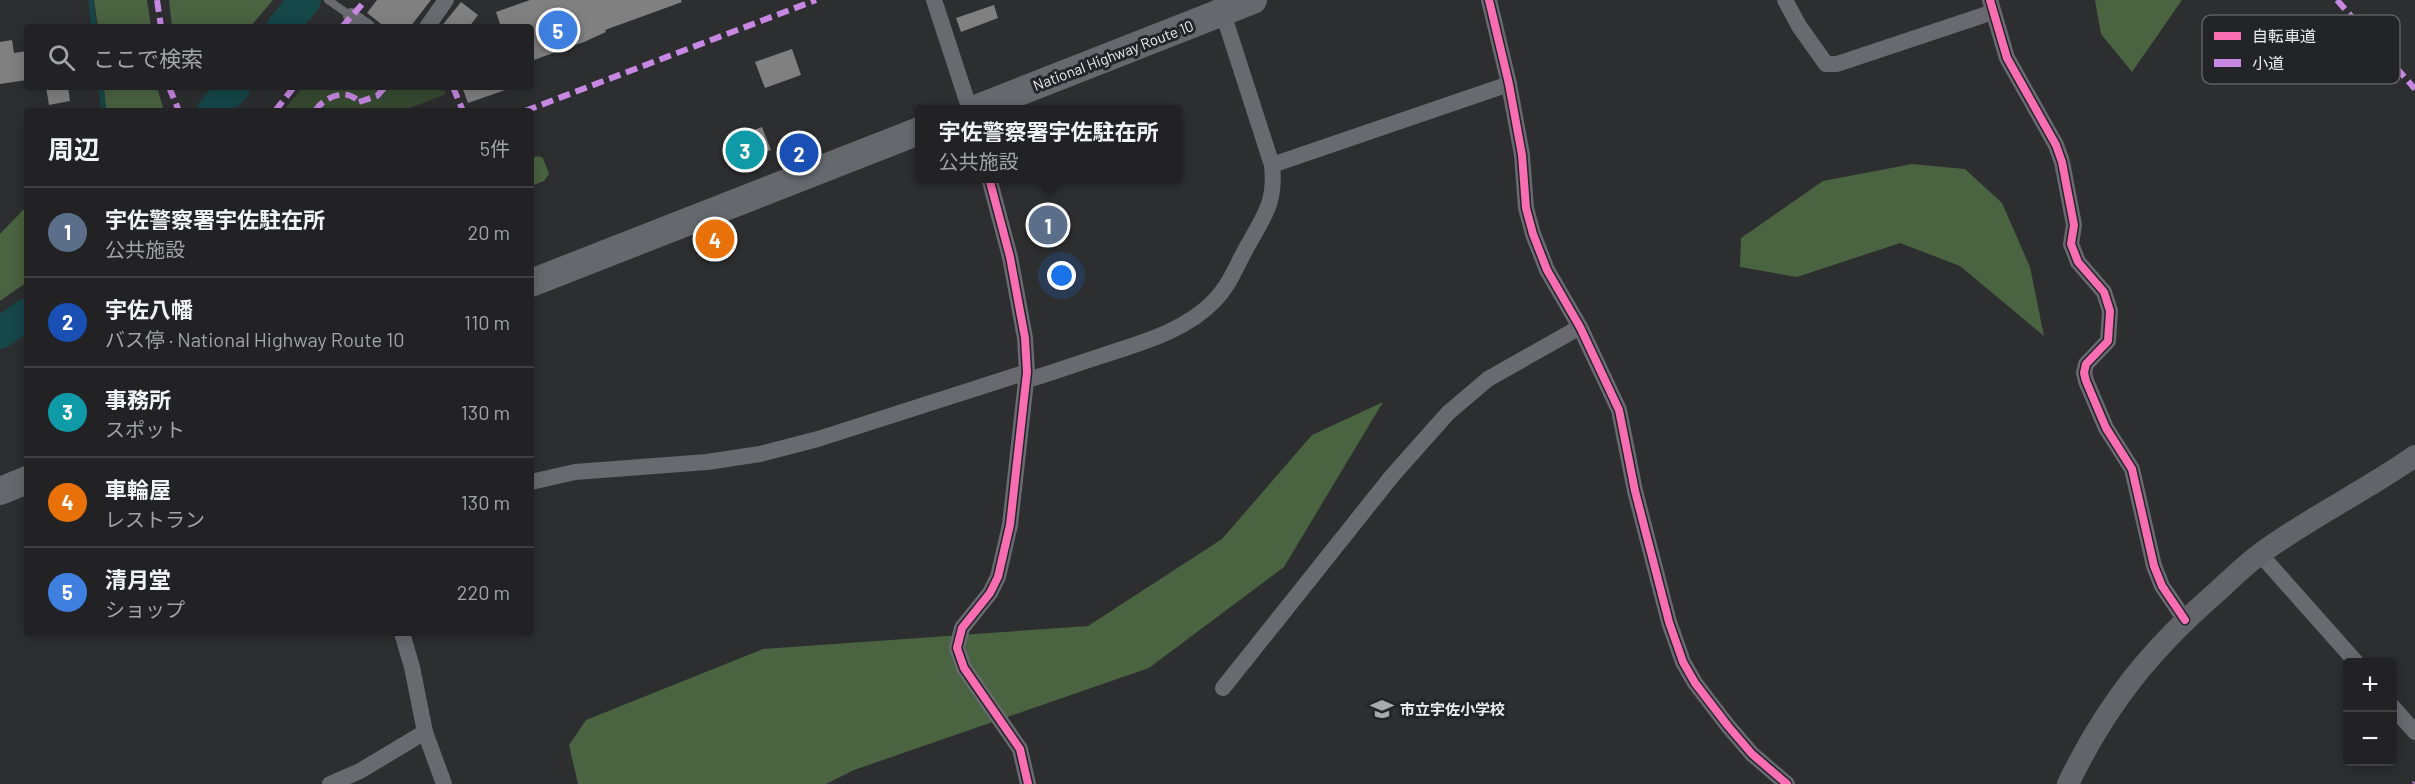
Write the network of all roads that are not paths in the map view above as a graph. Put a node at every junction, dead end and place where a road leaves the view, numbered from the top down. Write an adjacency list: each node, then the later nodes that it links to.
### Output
1 (328, 0): 9 (lane)
2 (446, 0): 11 (street)
3 (934, 0): 13 (street)
4 (1253, 0): 7 (highway, National Highway Route 10)
5 (1489, 0): 12 (street)
6 (1785, 0): 8 (street)
7 (1220, 6): 14 (highway, National Highway Route 10); 16 (street)
8 (1992, 6): 26 (street)
9 (348, 14): 10 (street)
10 (363, 24)
11 (429, 24)
12 (1509, 84): 16 (street); 19 (street)
13 (970, 105)
14 (984, 105)
15 (915, 132): 18 (highway)
16 (1272, 165): 20 (street)
17 (990, 183): 20 (street)
18 (534, 282)
19 (1580, 327): 29 (street); 36 (street)
20 (1027, 376): 23 (street); 35 (street)
21 (2415, 456): 25 (street)
22 (24, 481): 24 (highway)
23 (534, 481)
24 (0, 491)
25 (2259, 554): 26 (street); 28 (street)
26 (2185, 620): 37 (street)
27 (403, 636): 31 (street)
28 (2352, 658)
29 (1223, 688)
30 (2397, 712): 32 (street)
31 (425, 732): 33 (street); 34 (street)
32 (2415, 732)
33 (330, 784)
34 (444, 784)
35 (1028, 784)
36 (1787, 784)
37 (2068, 784)

